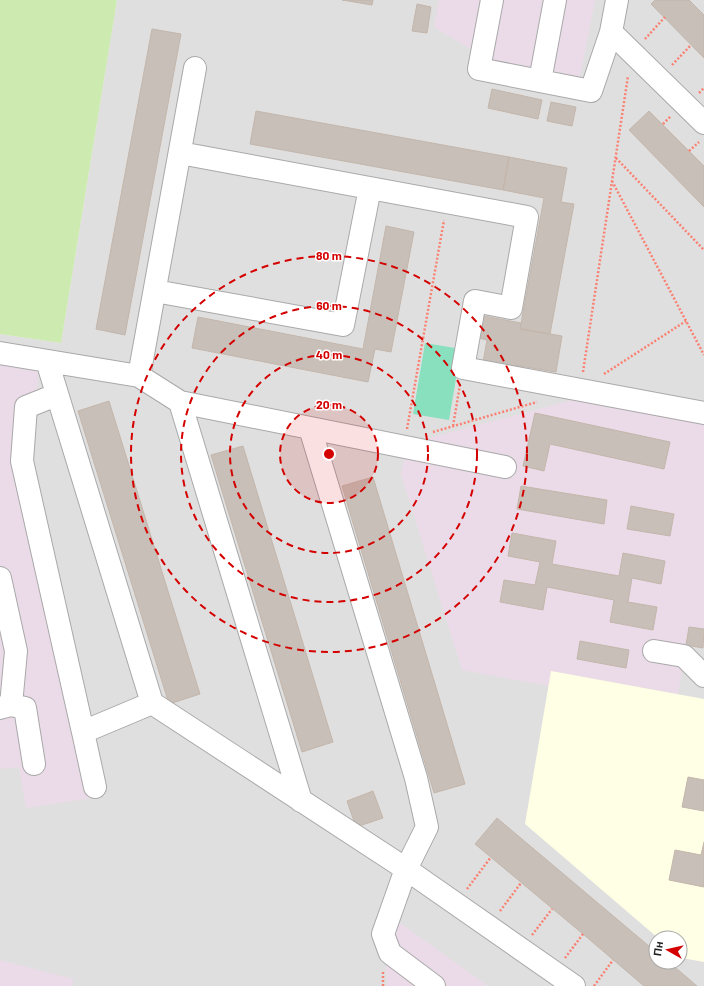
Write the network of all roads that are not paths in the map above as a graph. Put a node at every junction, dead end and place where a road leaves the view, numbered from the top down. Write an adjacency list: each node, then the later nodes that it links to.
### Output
1 (492, 0): 6 (street)
2 (555, 0): 6 (street)
3 (617, 0): 4 (street)
4 (611, 32): 6 (street); 7 (street)
5 (195, 68): 8 (street)
6 (540, 81)
7 (704, 123)
8 (180, 153): 9 (street); 10 (street)
9 (370, 188): 10 (street); 16 (street)
10 (155, 291): 13 (street)
11 (0, 353): 12 (street)
12 (47, 361): 13 (street); 14 (street)
13 (139, 376): 15 (street)
14 (56, 395): 22 (street); 24 (street)
15 (180, 402): 17 (street); 27 (street)
16 (704, 413)
17 (310, 428): 18 (street); 28 (street)
18 (505, 468)
19 (0, 578): 23 (street)
20 (654, 651): 21 (street)
21 (704, 676)
22 (152, 702): 24 (street); 27 (street)
23 (6, 707): 25 (street)
24 (82, 732): 26 (street)
25 (34, 764)
26 (95, 787)
27 (301, 801): 28 (street)
28 (406, 869): 29 (street); 30 (street)
29 (434, 986)
30 (574, 986)

